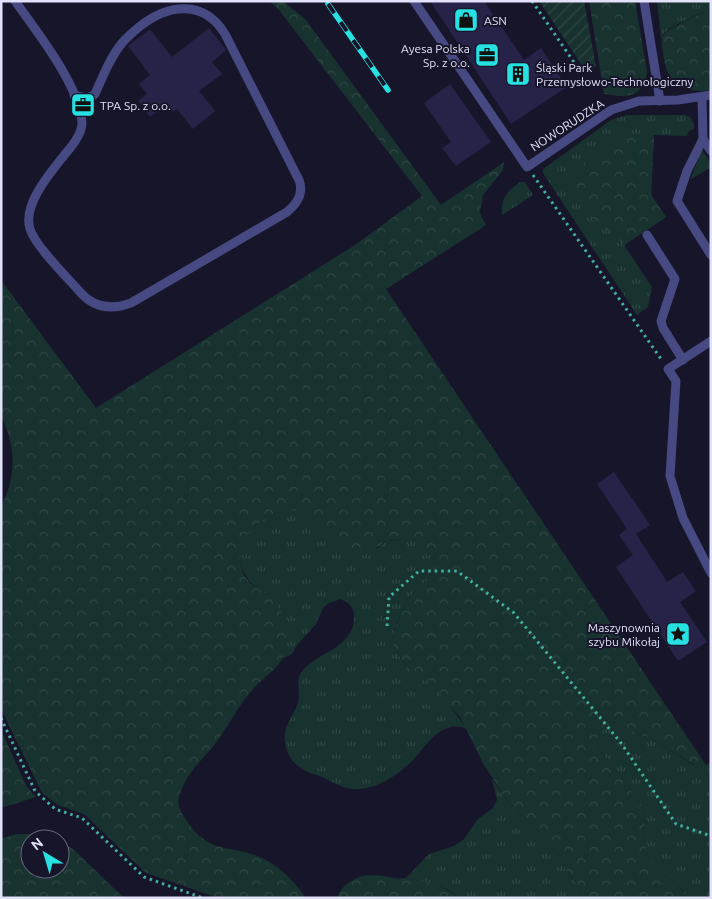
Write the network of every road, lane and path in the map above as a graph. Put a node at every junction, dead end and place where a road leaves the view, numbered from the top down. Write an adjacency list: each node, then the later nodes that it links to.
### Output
1 (15, 1): 6 (lane)
2 (414, 1): 11 (lane)
3 (532, 1): 5 (path)
4 (644, 1): 8 (lane)
5 (582, 74)
6 (74, 95): 6 (lane)
7 (706, 96): 8 (lane, NOWORUDZKA); 9 (lane)
8 (660, 101): 11 (lane, NOWORUDZKA)
9 (703, 139): 10 (lane); 13 (lane)
10 (711, 151)
11 (527, 166): 16 (path)
12 (648, 235): 15 (lane)
13 (711, 255)
14 (711, 342): 15 (lane)
15 (683, 360): 16 (lane)
16 (668, 369): 17 (lane)
17 (711, 573)
18 (387, 626): 20 (path)
19 (1, 718): 21 (path)
20 (711, 836)
21 (203, 898)

